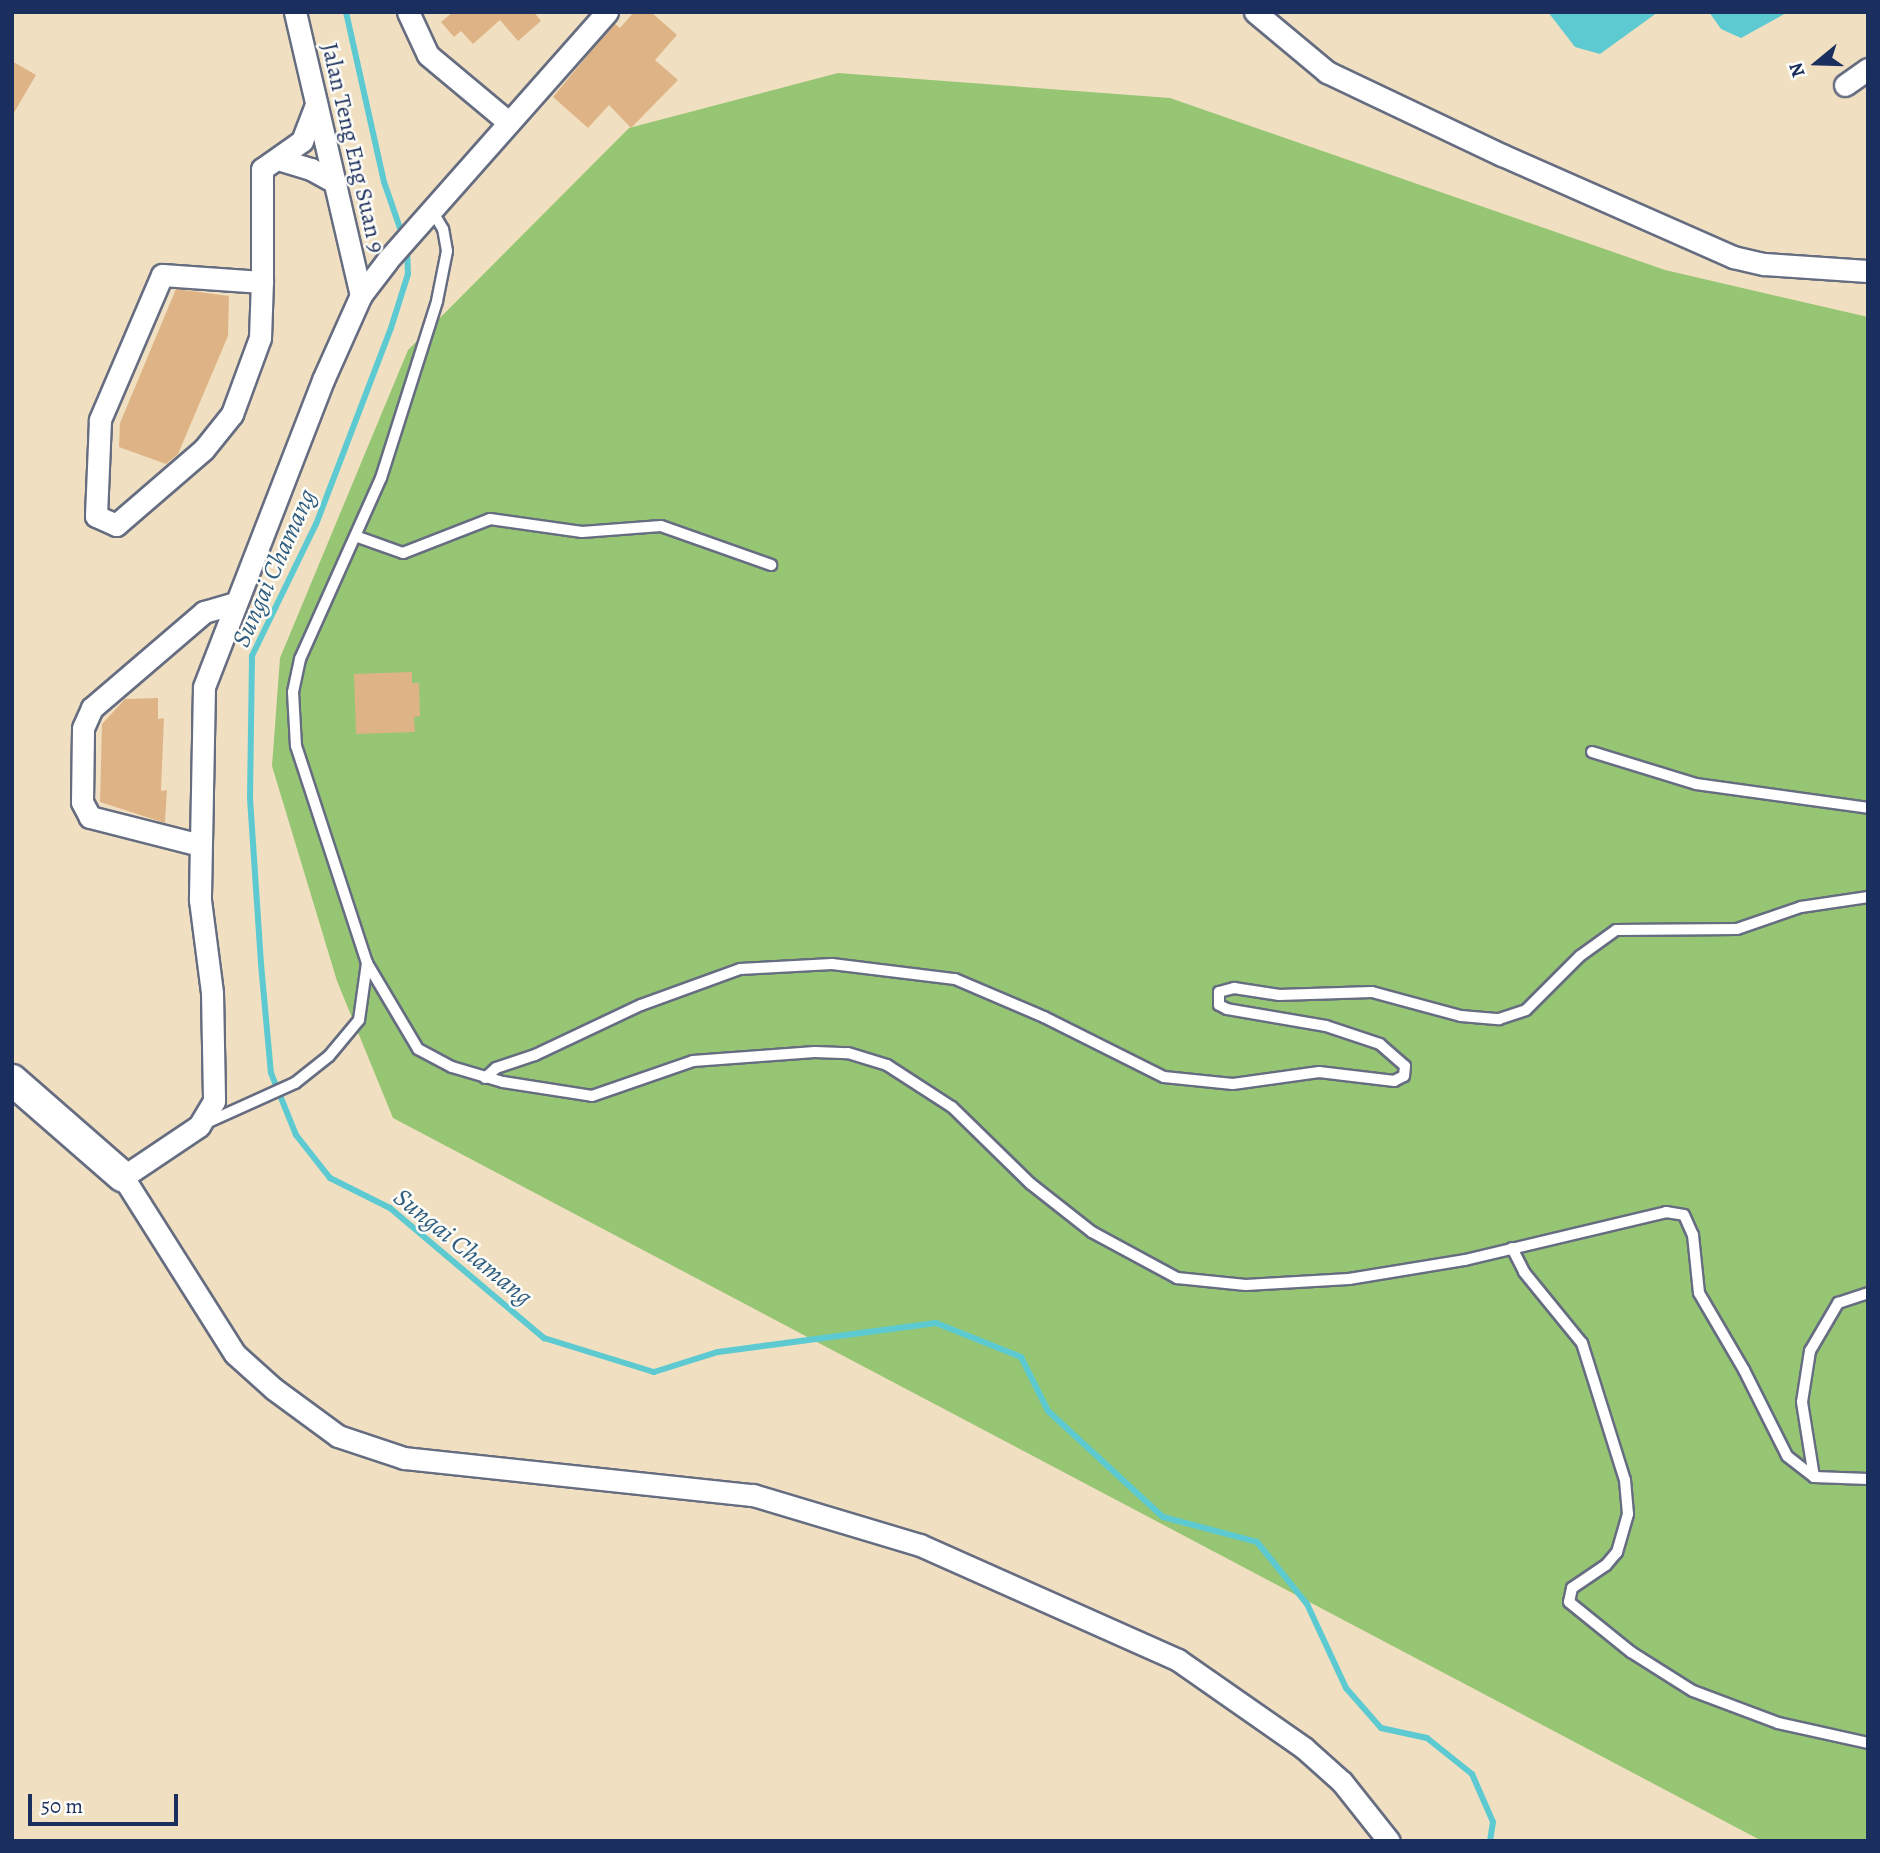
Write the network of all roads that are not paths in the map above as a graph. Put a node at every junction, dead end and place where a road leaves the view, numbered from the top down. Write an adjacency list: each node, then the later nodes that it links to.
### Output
1 (295, 12): 7 (street, Jalan Teng Eng Suan 9)
2 (408, 12): 8 (street)
3 (607, 12): 8 (street)
4 (1255, 12): 12 (street)
5 (1868, 69): 6 (street)
6 (1845, 85)
7 (316, 104): 9 (street); 10 (street, Jalan Teng Eng Suan 9)
8 (507, 121): 11 (street)
9 (281, 160): 10 (street); 13 (street)
10 (334, 182): 14 (street, Jalan Teng Eng Suan 9)
11 (431, 209): 14 (street); 15 (lane)
12 (1868, 271)
13 (262, 282): 13 (street)
14 (362, 295): 17 (street)
15 (358, 537): 16 (lane); 22 (lane)
16 (771, 565)
17 (235, 603): 20 (street); 20 (street)
18 (1592, 752): 19 (lane)
19 (1868, 808)
20 (200, 845): 25 (street)
21 (1868, 897): 23 (lane)
22 (367, 963): 23 (lane); 25 (lane)
23 (485, 1078): 27 (lane)
24 (12, 1080): 26 (street)
25 (199, 1126): 26 (street)
26 (123, 1177): 32 (street)
27 (1512, 1248): 29 (lane); 31 (lane)
28 (1868, 1293): 29 (lane)
29 (1814, 1477): 30 (lane)
30 (1868, 1479)
31 (1868, 1743)
32 (1389, 1841)

